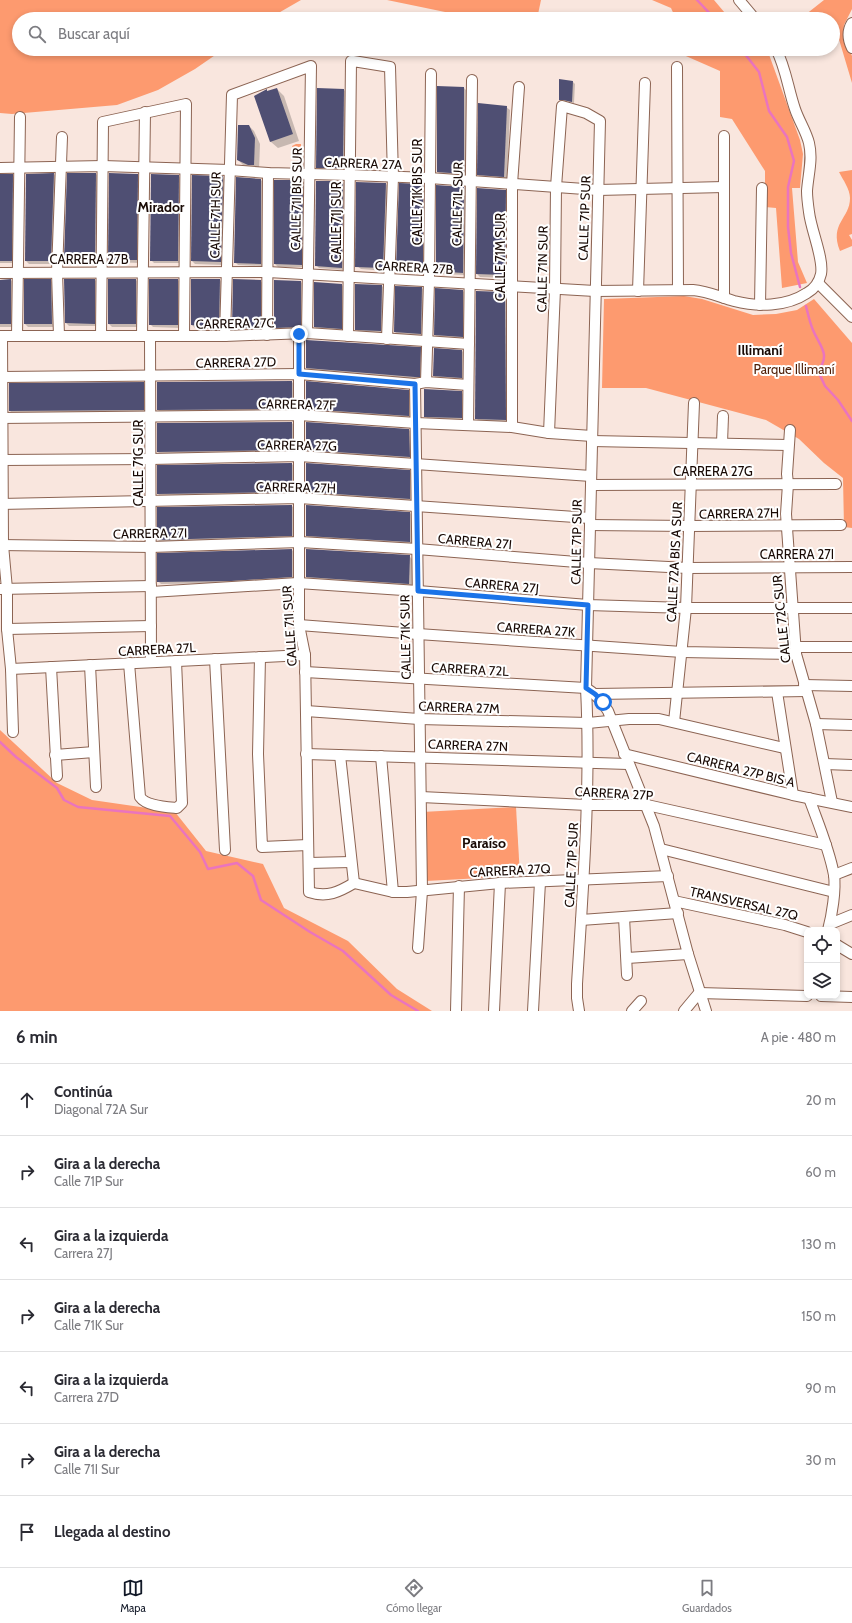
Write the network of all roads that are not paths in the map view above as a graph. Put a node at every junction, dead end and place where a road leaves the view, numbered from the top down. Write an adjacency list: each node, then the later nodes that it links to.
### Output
1 (739, 0): 2 (street)
2 (749, 12)
3 (852, 24): 4 (street)
4 (852, 48)
5 (779, 56): 49 (street)
6 (677, 67): 33 (street)
7 (431, 74): 28 (street, CALLE 71K BIS SUR)
8 (472, 80): 29 (street, CALLE 71L SUR)
9 (645, 83): 35 (street)
10 (519, 87): 30 (street, CALLE 71M SUR)
11 (232, 95): 23 (street, CALLE 71H SUR); 25 (street, CALLE 71I BIS SUR)
12 (562, 106): 31 (street, CALLE 71N SUR); 36 (street, CALLE 71P SUR)
13 (145, 112): 17 (street); 21 (street, CALLE 71G SUR); 22 (street)
14 (20, 117): 20 (street)
15 (724, 136): 32 (street)
16 (62, 137): 18 (street)
17 (102, 166): 18 (street, CARRERA 27A); 21 (street, CARRERA 27A); 40 (street)
18 (60, 167): 20 (street, CARRERA 27A); 39 (street)
19 (0, 168): 20 (street, CARRERA 27A)
20 (19, 168): 38 (street)
21 (144, 168): 22 (street, CARRERA 27A); 41 (street, CALLE 71G SUR)
22 (185, 169): 23 (street, CARRERA 27A); 42 (street)
23 (229, 170): 24 (street, CARRERA 27A); 43 (street, CALLE 71H SUR)
24 (268, 173): 25 (street, CARRERA 27A); 44 (street)
25 (310, 174): 26 (street, CARRERA 27A); 45 (street, CALLE 71I BIS SUR)
26 (350, 175): 27 (street, CARRERA 27A); 27 (street, CALLE 71J SUR); 46 (street, CALLE 71J SUR)
27 (394, 176): 28 (street, CARRERA 27A); 47 (street)
28 (429, 178): 29 (street, CARRERA 27A); 48 (street, CALLE 71K BIS SUR)
29 (471, 182): 30 (street, CARRERA 27A); 50 (street, CALLE 71L SUR)
30 (512, 184): 31 (street, CARRERA 27A); 51 (street, CALLE 71M SUR)
31 (556, 187): 36 (street, CARRERA 27A); 52 (street, CALLE 71N SUR)
32 (724, 187): 33 (street, CARRERA 27A); 56 (street)
33 (678, 188): 35 (street, CARRERA 27A); 54 (street)
34 (762, 188): 57 (street)
35 (641, 189): 36 (street, CARRERA 27A); 53 (street)
36 (598, 190): 55 (street, CALLE 71P SUR)
37 (0, 272): 38 (street, CARRERA 27B)
38 (17, 272): 39 (street, CARRERA 27B); 62 (street)
39 (57, 272): 40 (street, CARRERA 27B); 63 (street)
40 (101, 272): 41 (street, CARRERA 27B); 64 (street)
41 (142, 272): 42 (street, CARRERA 27B); 65 (street, CALLE 71G SUR)
42 (184, 272): 43 (street, CARRERA 27B); 66 (street)
43 (227, 272): 44 (street, CARRERA 27B); 67 (street, CALLE 71H SUR)
44 (268, 272): 45 (street, CARRERA 27B); 60 (street)
45 (308, 274): 46 (street, CARRERA 27B); 59 (street, CALLE 71I BIS SUR)
46 (349, 277): 47 (street, CARRERA 27B); 68 (street, CALLE 71J SUR)
47 (391, 279): 48 (street, CARRERA 27B); 69 (street)
48 (429, 281): 50 (street, CARRERA 27B); 70 (street, CALLE 71K BIS SUR)
49 (818, 283): 57 (street, CARRERA 27B); 58 (street)
50 (470, 284): 51 (street, CARRERA 27B); 71 (street, CALLE 71L SUR)
51 (513, 286): 52 (street, CARRERA 27B); 85 (street, CALLE 71M SUR)
52 (555, 288): 55 (street, CARRERA 27B); 87 (street, CALLE 71N SUR)
53 (638, 290): 54 (street, CARRERA 27B); 55 (street, CARRERA 27B)
54 (678, 290): 56 (street, CARRERA 27B)
55 (595, 291): 88 (street, CALLE 71P SUR)
56 (724, 298): 57 (street, CARRERA 27B)
57 (760, 304)
58 (852, 317)
59 (303, 334): 60 (street, CARRERA 27C); 68 (street, CARRERA 27C); 72 (street, CALLE 71I SUR)
60 (267, 335): 67 (street, CARRERA 27C)
61 (1, 336): 62 (street, CARRERA 27C); 74 (street)
62 (17, 336): 63 (street, CARRERA 27C)
63 (59, 336): 64 (street, CARRERA 27C)
64 (101, 336): 65 (street, CARRERA 27C)
65 (146, 336): 66 (street, CARRERA 27C); 73 (street, CALLE 71G SUR)
66 (184, 336): 67 (street, CARRERA 27C)
67 (225, 336)
68 (348, 336): 69 (street, CARRERA 27C)
69 (387, 339): 70 (street, CARRERA 27C)
70 (427, 341): 71 (street, CARRERA 27C); 75 (street, CALLE 71K BIS SUR)
71 (469, 344): 77 (street, CALLE 71L SUR)
72 (299, 374): 73 (street, CARRERA 27D); 76 (street, CARRERA 27D); 79 (street, CALLE 71I SUR)
73 (151, 376): 74 (street, CARRERA 27D); 81 (street, CALLE 71G SUR)
74 (2, 377): 82 (street)
75 (426, 382): 76 (street, CARRERA 27D); 77 (street, CARRERA 27D)
76 (415, 384): 83 (street, CALLE 71K SUR)
77 (468, 385): 84 (street, CALLE 71L SUR)
78 (694, 403): 89 (street, CALLE 72A BIS A SUR)
79 (299, 415): 81 (street, CARRERA 27F); 83 (street, CARRERA 27F); 92 (street, CALLE 71I SUR)
80 (723, 416): 90 (street)
81 (151, 417): 82 (street, CARRERA 27F); 93 (street, CALLE 71G SUR)
82 (2, 418): 94 (street)
83 (416, 423): 84 (street, CARRERA 27F); 95 (street, CALLE 71K SUR)
84 (468, 425): 85 (street, CARRERA 27F)
85 (512, 427): 87 (street, CARRERA 27F)
86 (790, 430): 91 (street, CALLE 72C SUR)
87 (549, 433): 88 (street, CARRERA 27F)
88 (592, 438): 89 (street, CARRERA 27F); 96 (street, CALLE 71P SUR)
89 (692, 443): 90 (street, CARRERA 27F); 99 (street, CALLE 72A BIS A SUR)
90 (722, 444): 91 (street, CARRERA 27F)
91 (788, 445): 97 (street, CALLE 72C SUR)
92 (299, 456): 93 (street, CARRERA 27G); 95 (street, CARRERA 27G); 100 (street, CALLE 71I SUR)
93 (151, 459): 94 (street, CARRERA 27G); 101 (street, CALLE 71G SUR)
94 (2, 460): 102 (street)
95 (416, 465): 96 (street, CARRERA 27G); 103 (street, CALLE 71K SUR)
96 (591, 480): 99 (street, CARRERA 27G); 104 (street, CALLE 71P SUR)
97 (788, 484): 98 (street, CARRERA 27G); 99 (street, CARRERA 27G); 107 (street, CALLE 72C SUR)
98 (836, 484)
99 (691, 485): 106 (street, CALLE 72A BIS A SUR)
100 (299, 498): 101 (street, CARRERA 27H); 103 (street, CARRERA 27H); 108 (street, CALLE 71I SUR)
101 (150, 501): 102 (street, CARRERA 27H); 110 (street, CALLE 71G SUR)
102 (1, 504): 109 (street)
103 (417, 506): 104 (street, CARRERA 27H); 111 (street, CALLE 71K SUR)
104 (590, 522): 106 (street, CARRERA 27H); 112 (street, CALLE 71P SUR)
105 (841, 525): 107 (street, CARRERA 27H)
106 (689, 526): 107 (street, CARRERA 27H); 115 (street, CALLE 72A BIS A SUR)
107 (786, 526): 113 (street, CALLE 72C SUR)
108 (300, 542): 110 (street, CARRERA 27I); 111 (street, CARRERA 27I); 116 (street, CALLE 71I SUR)
109 (1, 545): 110 (street, CARRERA 27I); 117 (street)
110 (151, 546): 118 (street, CALLE 71G SUR)
111 (417, 549): 112 (street, CARRERA 27I); 119 (street, CALLE 71K SUR)
112 (589, 564): 115 (street, CARRERA 27I); 120 (street, CALLE 71P SUR)
113 (789, 567): 114 (street, CARRERA 27I); 115 (street, CARRERA 27I); 122 (street, CALLE 72C SUR)
114 (852, 567)
115 (688, 568): 121 (street, CALLE 72A BIS A SUR)
116 (298, 583): 118 (street, CARRERA 27J); 119 (street, CARRERA 27J); 124 (street, CALLE 71I SUR)
117 (4, 589): 118 (street, CARRERA 27J); 126 (street)
118 (151, 589): 125 (street, CALLE 71G SUR)
119 (418, 591): 120 (street, CARRERA 27J); 127 (street, CALLE 71K SUR)
120 (588, 605): 121 (street, CARRERA 27J); 128 (street, CALLE 71P SUR)
121 (686, 608): 122 (street, CARRERA 27J); 131 (street, CALLE 72A BIS A SUR)
122 (794, 608): 123 (street, CARRERA 27J); 130 (street, CALLE 72C SUR)
123 (852, 608)
124 (299, 625): 127 (street, CARRERA 27K); 132 (street, CALLE 71I SUR)
125 (151, 626): 126 (street); 136 (street, CALLE 71G SUR)
126 (7, 629): 140 (street)
127 (418, 634): 128 (street, CARRERA 27K); 142 (street, CALLE 71K SUR)
128 (587, 646): 131 (street, CARRERA 27K); 145 (street, CALLE 71P SUR)
129 (852, 647): 130 (street, CARRERA 27K)
130 (796, 650): 131 (street, CARRERA 27K); 144 (street, CALLE 72C SUR)
131 (682, 652): 147 (street, CALLE 72A BIS A SUR)
132 (304, 655): 133 (street, CARRERA 27L); 141 (street, CALLE 71I SUR)
133 (260, 657): 134 (street, CARRERA 27L); 177 (street)
134 (215, 659): 135 (street, CARRERA 27L); 179 (street)
135 (176, 661): 136 (street, CARRERA 27L); 137 (street)
136 (151, 662): 137 (street, CARRERA 27L)
137 (129, 663): 138 (street, CARRERA 27L)
138 (90, 665): 139 (street, CARRERA 27L); 157 (street)
139 (51, 667): 140 (street, CARRERA 27L); 160 (street)
140 (11, 669): 155 (street)
141 (305, 672): 142 (street, CARRERA 72L); 148 (street, CALLE 71I SUR)
142 (419, 679): 145 (street, CARRERA 72L); 149 (street, CALLE 71K SUR)
143 (852, 686): 144 (street)
144 (805, 688): 146 (street); 153 (street, CALLE 72C SUR)
145 (590, 691): 147 (street); 150 (street); 152 (street, CALLE 71P SUR)
146 (776, 692): 147 (street); 156 (street)
147 (677, 693): 151 (street, CALLE 72A BIS A SUR)
148 (306, 711): 149 (street, CARRERA 27M); 158 (street, CALLE 71I SUR)
149 (420, 719): 152 (street, CARRERA 27M); 163 (street, CALLE 71K SUR)
150 (612, 721): 151 (street, CARRERA 27M); 152 (street, CARRERA 27M); 159 (street)
151 (674, 722): 156 (street)
152 (588, 723): 164 (street, CALLE 71P SUR)
153 (816, 724): 154 (street); 166 (street, CALLE 72C SUR)
154 (852, 725)
155 (12, 732)
156 (784, 748): 170 (street)
157 (94, 752): 160 (street); 169 (street)
158 (306, 754): 161 (street, CARRERA 27N); 177 (street, CALLE 71I SUR)
159 (624, 754): 165 (street); 170 (street, CARRERA 27P BIS A)
160 (55, 755): 168 (street)
161 (340, 755): 162 (street, CARRERA 27N); 181 (street)
162 (381, 756): 163 (street, CARRERA 27N); 192 (street)
163 (420, 757): 164 (street, CARRERA 27N); 171 (street, CALLE 71K SUR)
164 (588, 763): 165 (street, CARRERA 27N); 174 (street, CALLE 71P SUR)
165 (628, 764): 175 (street)
166 (825, 764): 167 (street); 173 (street, CALLE 72C SUR)
167 (852, 765)
168 (57, 776)
169 (96, 787)
170 (793, 794): 172 (street, CARRERA 27P BIS A)
171 (420, 798): 174 (street, CARRERA 27P); 191 (street, CALLE 71K SUR)
172 (809, 798): 173 (street, CARRERA 27P BIS A); 178 (street)
173 (832, 802): 176 (street, CARRERA 27P BIS A)
174 (586, 805): 175 (street, CARRERA 27P); 186 (street, CALLE 71P SUR)
175 (647, 805): 178 (street, CARRERA 27P); 180 (street)
176 (852, 807)
177 (308, 845): 182 (street, CALLE 71I SUR)
178 (826, 845): 184 (street)
179 (225, 850)
180 (661, 850): 185 (street); 193 (street)
181 (351, 862): 182 (street); 188 (street)
182 (308, 863): 188 (street, CALLE 71I SUR)
183 (852, 868): 184 (street)
184 (834, 875): 193 (street)
185 (668, 876): 186 (street, CARRERA 27Q); 194 (street)
186 (584, 879): 187 (street, CARRERA 27Q); 198 (street, CALLE 71P SUR)
187 (540, 882): 189 (street, CARRERA 27Q); 214 (street)
188 (354, 883): 192 (street, CARRERA 27Q)
189 (500, 883): 190 (street, CARRERA 27Q); 213 (street)
190 (459, 886): 191 (street, CARRERA 27Q); 212 (street)
191 (422, 891): 192 (street, CARRERA 27Q); 202 (street, CALLE 71K SUR)
192 (393, 892)
193 (834, 892): 199 (street)
194 (674, 901): 195 (street); 200 (street, TRANSVERSAL 27Q)
195 (678, 913): 197 (street); 203 (street)
196 (852, 915): 199 (street)
197 (624, 917): 198 (street); 205 (street)
198 (581, 920): 215 (street, CALLE 71P SUR)
199 (829, 927)
200 (804, 931)
201 (840, 947): 204 (street)
202 (418, 948)
203 (688, 954): 205 (street); 207 (street)
204 (852, 954)
205 (627, 958): 206 (street)
206 (627, 975)
207 (699, 993): 208 (street); 217 (street); 218 (street)
208 (804, 996)
209 (840, 997): 210 (street)
210 (852, 997)
211 (641, 1001): 216 (street)
212 (456, 1011)
213 (494, 1011)
214 (533, 1011)
215 (579, 1011)
216 (632, 1011)
217 (684, 1011)
218 (706, 1011)

